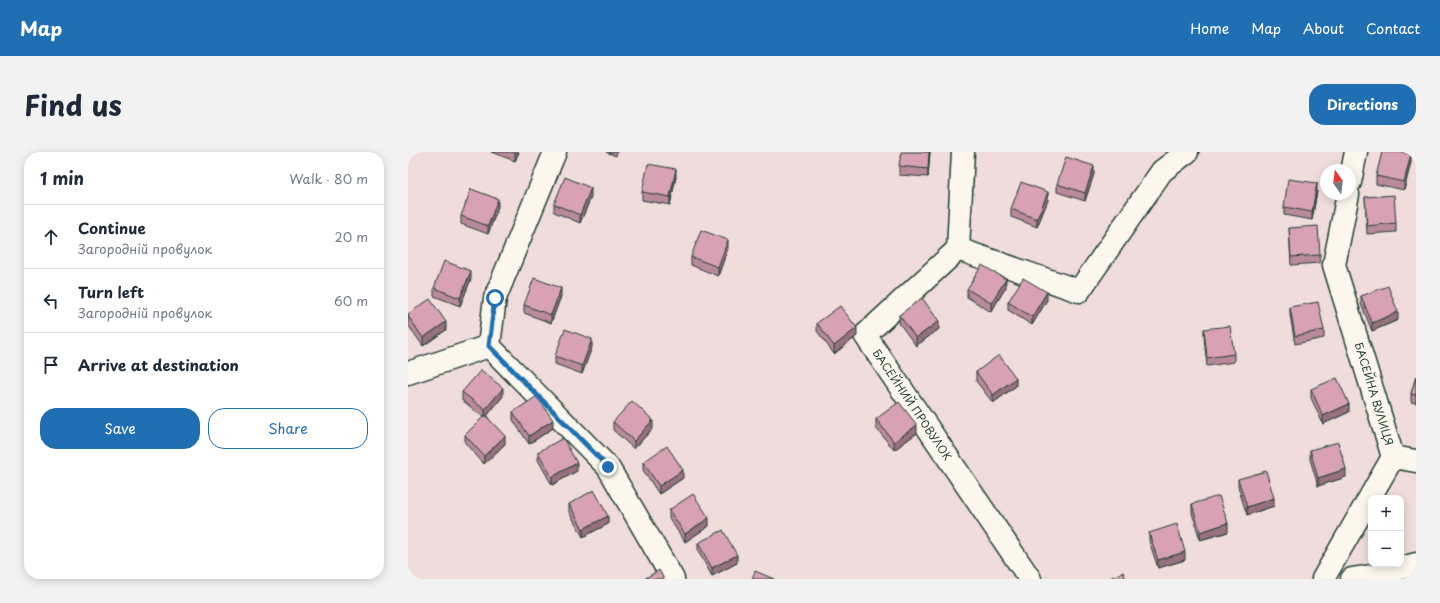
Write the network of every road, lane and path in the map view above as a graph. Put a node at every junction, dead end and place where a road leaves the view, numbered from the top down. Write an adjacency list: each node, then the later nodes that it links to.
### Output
1 (555, 152): 8 (street)
2 (963, 152): 7 (street)
3 (1187, 152): 7 (street)
4 (1356, 152): 5 (street)
5 (1354, 164)
6 (1347, 200): 10 (street, БАСЕЙНА ВУЛИЦЯ)
7 (958, 249): 15 (street, БАСЕЙНИЙ ПРОВУЛОК)
8 (489, 346): 9 (street); 14 (street)
9 (408, 373)
10 (1393, 457): 11 (street); 16 (street, БАСЕЙНА ВУЛИЦЯ)
11 (1416, 461)
12 (1416, 564): 13 (street)
13 (1376, 577): 17 (street)
14 (673, 579)
15 (1030, 579)
16 (1323, 579)
17 (1352, 579)

